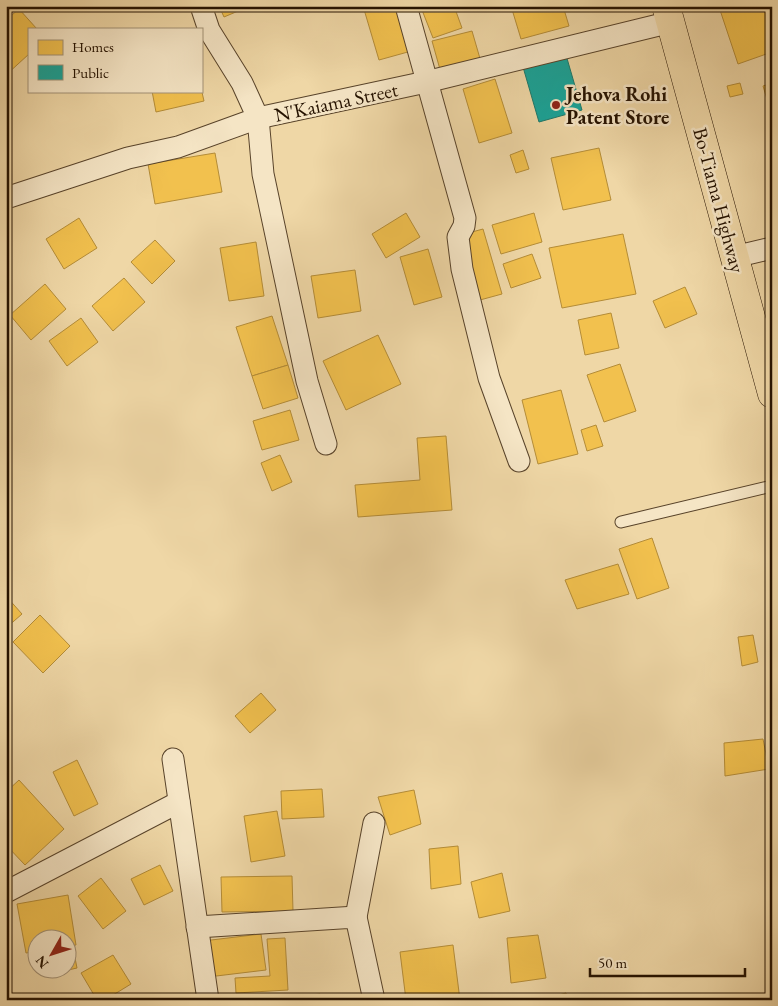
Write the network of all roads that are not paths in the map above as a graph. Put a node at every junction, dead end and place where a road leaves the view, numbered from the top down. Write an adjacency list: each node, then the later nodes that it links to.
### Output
1 (201, 6): 5 (street)
2 (406, 6): 4 (street)
3 (669, 14): 4 (street, N'Kaiama Street); 8 (highway, Bo-Tiama Highway)
4 (426, 82): 5 (street, N'Kaiama Street); 11 (street)
5 (258, 118): 6 (street, N'Kaiama Street); 10 (street)
6 (6, 198)
7 (772, 248): 8 (street)
8 (734, 257): 9 (highway, Bo-Tiama Highway)
9 (772, 394)
10 (326, 444)
11 (519, 461)
12 (772, 486): 13 (lane)
13 (621, 522)
14 (173, 759): 15 (street)
15 (179, 802): 17 (street); 19 (street)
16 (374, 823): 18 (street)
17 (6, 892)
18 (356, 917): 19 (street); 21 (street)
19 (198, 927): 20 (street)
20 (208, 1000)
21 (374, 1000)

